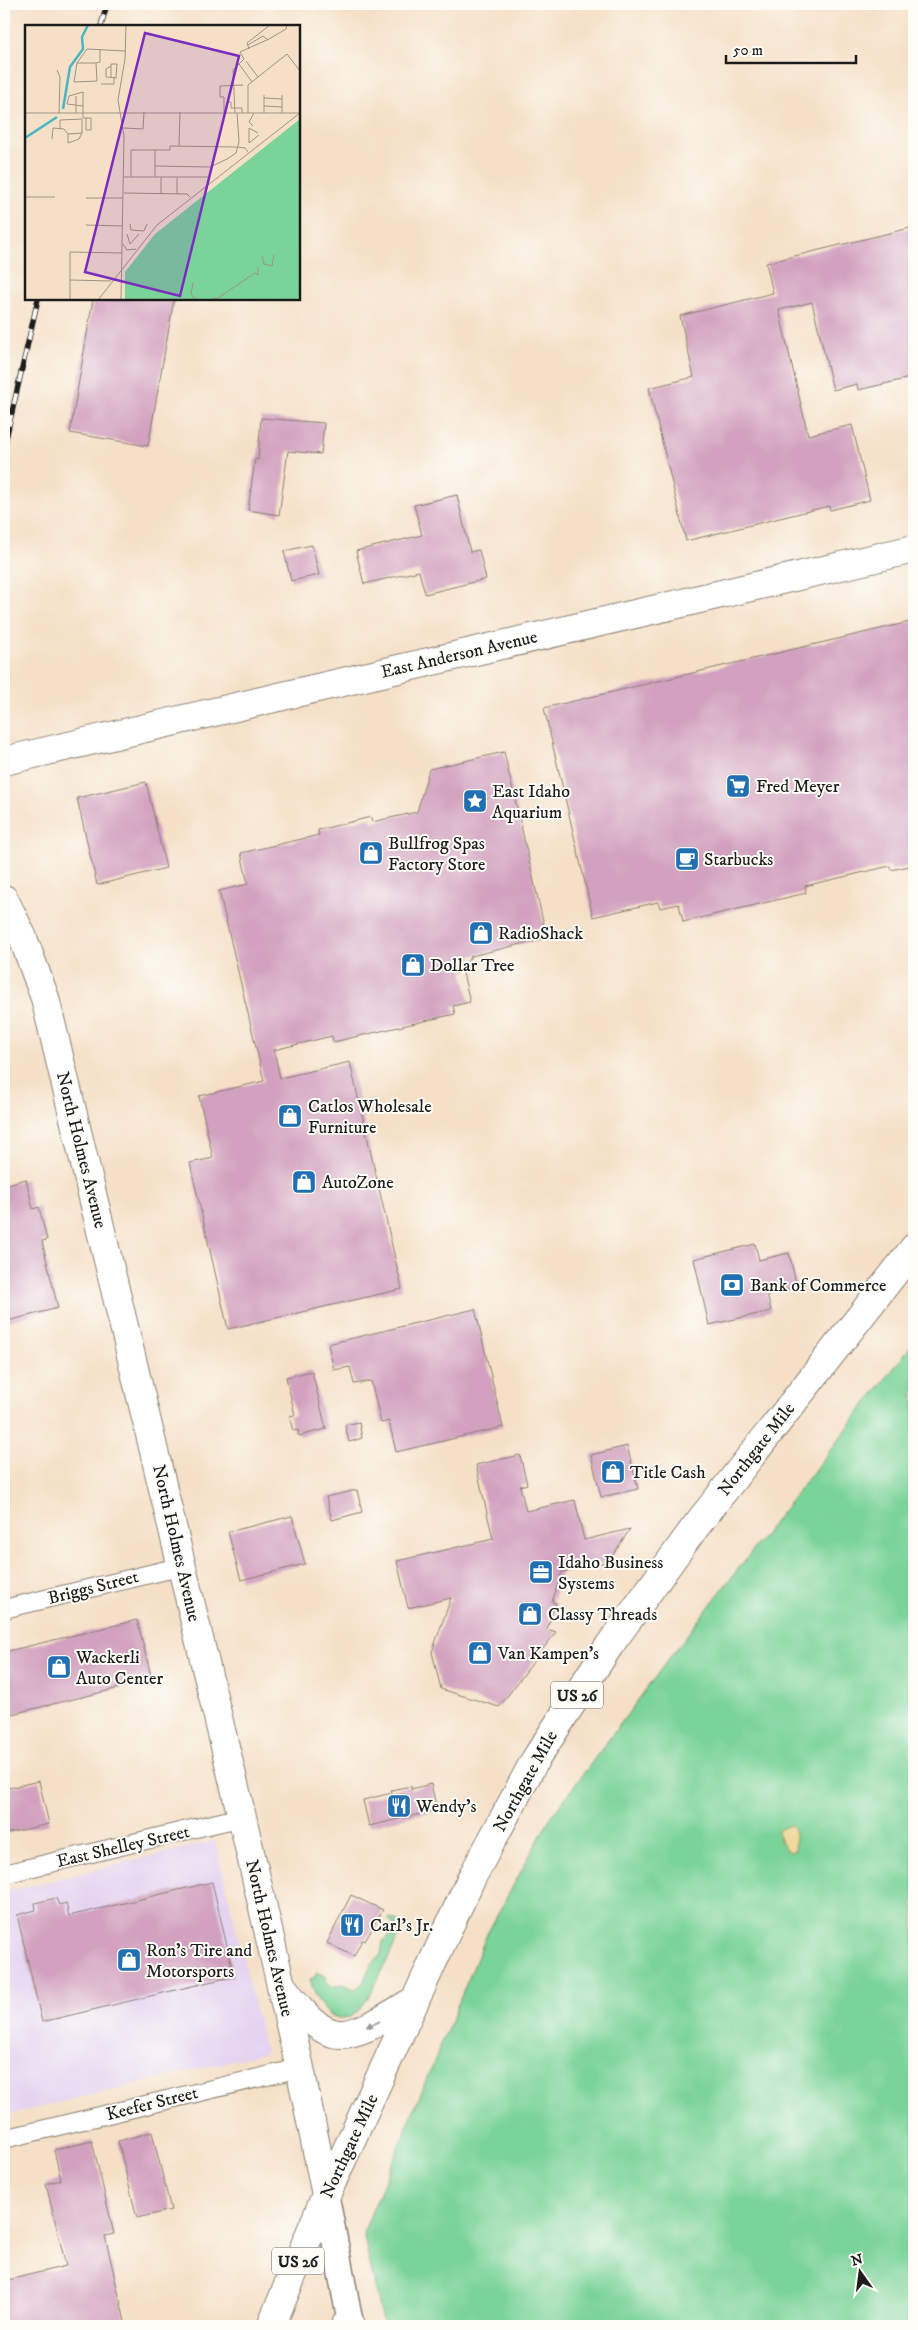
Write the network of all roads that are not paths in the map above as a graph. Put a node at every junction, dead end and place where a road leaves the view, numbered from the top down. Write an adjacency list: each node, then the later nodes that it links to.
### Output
1 (914, 549): 2 (main road, East Anderson Avenue)
2 (4, 761)
3 (4, 899): 5 (main road, North Holmes Avenue)
4 (914, 1248): 10 (main road, Northgate Mile / US 26)
5 (183, 1566): 6 (street, Briggs Street); 7 (main road, North Holmes Avenue)
6 (4, 1609)
7 (242, 1818): 8 (street, East Shelley Street); 9 (main road, North Holmes Avenue)
8 (4, 1874)
9 (282, 1986): 10 (main road, one-way to 9); 11 (main road, North Holmes Avenue)
10 (415, 2000): 13 (main road, Northgate Mile / US 26)
11 (300, 2068): 12 (street, Keefer Street); 13 (main road, North Holmes Avenue)
12 (4, 2139)
13 (326, 2195): 14 (main road, Northgate Mile / US 26); 15 (main road)
14 (271, 2326)
15 (349, 2326)

